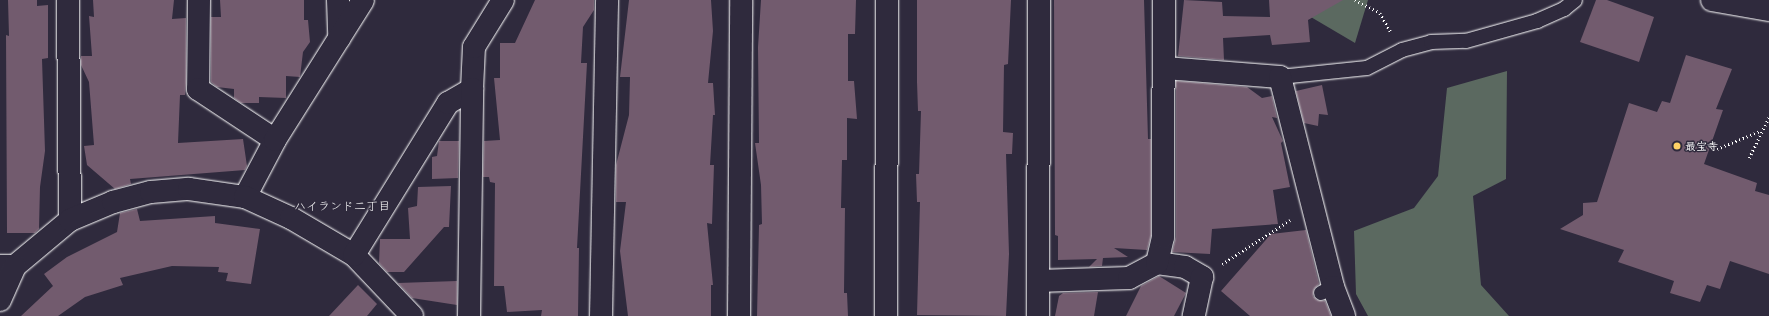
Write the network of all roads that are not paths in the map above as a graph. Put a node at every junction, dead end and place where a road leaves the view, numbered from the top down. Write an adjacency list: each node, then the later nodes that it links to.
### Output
1 (68, 0): 20 (street)
2 (199, 0): 18 (street)
3 (338, 0): 14 (street)
4 (363, 0): 14 (street)
5 (502, 0): 17 (street)
6 (607, 0): 28 (street)
7 (741, 0): 29 (street)
8 (887, 0): 30 (street)
9 (1039, 0): 24 (street)
10 (1164, 0): 15 (street)
11 (1575, 0): 16 (lane)
12 (1712, 0): 13 (street)
13 (1769, 10)
14 (339, 38): 18 (street)
15 (1165, 68): 16 (street); 22 (street)
16 (1280, 77): 33 (street)
17 (472, 89): 21 (street); 27 (street)
18 (275, 140): 19 (street)
19 (245, 197): 20 (street); 21 (street)
20 (70, 220): 23 (street)
21 (354, 255): 26 (street)
22 (1157, 263): 24 (street); 32 (street)
23 (8, 266): 25 (street)
24 (1038, 281): 31 (street)
25 (0, 300)
26 (412, 316)
27 (469, 316)
28 (601, 316)
29 (739, 316)
30 (886, 316)
31 (1038, 316)
32 (1194, 316)
33 (1344, 316)

